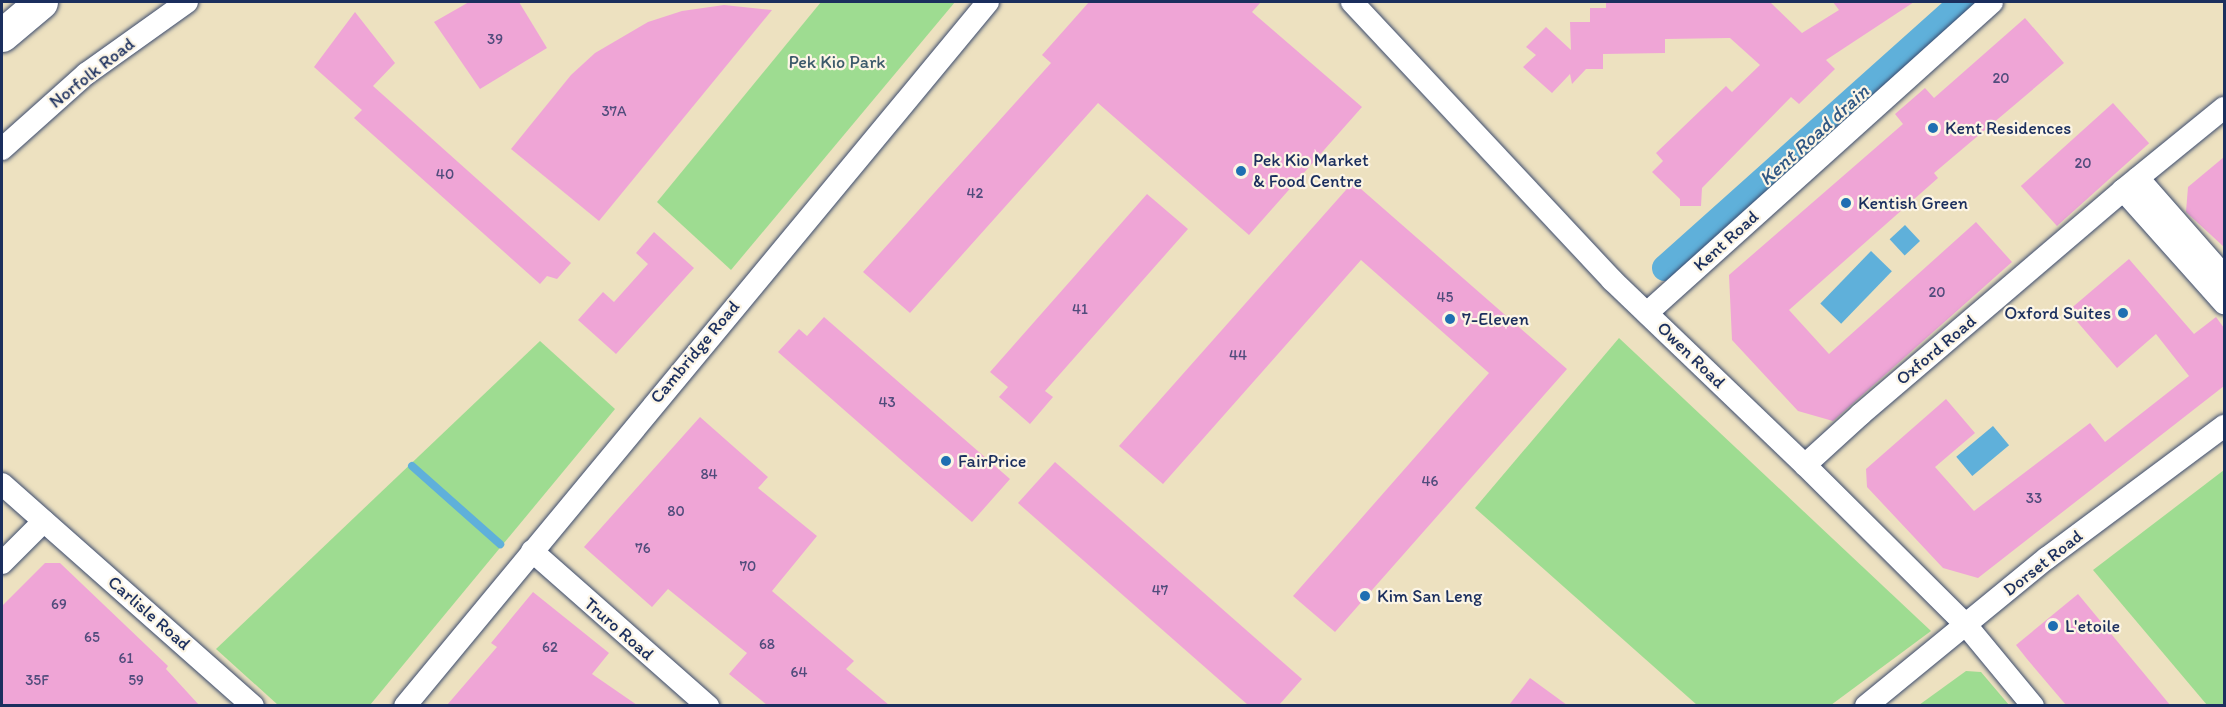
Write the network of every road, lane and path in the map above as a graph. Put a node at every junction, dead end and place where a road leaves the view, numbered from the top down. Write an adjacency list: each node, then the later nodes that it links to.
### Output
1 (41, 2): 6 (highway)
2 (187, 2): 8 (street, Norfolk Road)
3 (988, 2): 17 (street, Cambridge Road)
4 (1352, 2): 12 (street, Owen Road)
5 (1992, 2): 12 (street, Kent Road)
6 (2, 35)
7 (2224, 108): 9 (street, Oxford Road)
8 (2, 149)
9 (2131, 184): 10 (street); 11 (street); 14 (street, Oxford Road)
10 (2224, 276)
11 (2224, 303)
12 (1647, 313): 14 (street, Owen Road)
13 (2224, 426): 19 (street, Dorset Road)
14 (1805, 465): 19 (street, Owen Road)
15 (2, 484): 16 (street, Carlisle Road)
16 (44, 521): 18 (street); 20 (street, Carlisle Road)
17 (532, 551): 21 (street, Cambridge Road); 22 (street, Truro Road)
18 (2, 563)
19 (1966, 626): 23 (street, Dorset Road); 24 (street, Owen Road)
20 (253, 705)
21 (405, 705)
22 (708, 705)
23 (1866, 705)
24 (2033, 705)

